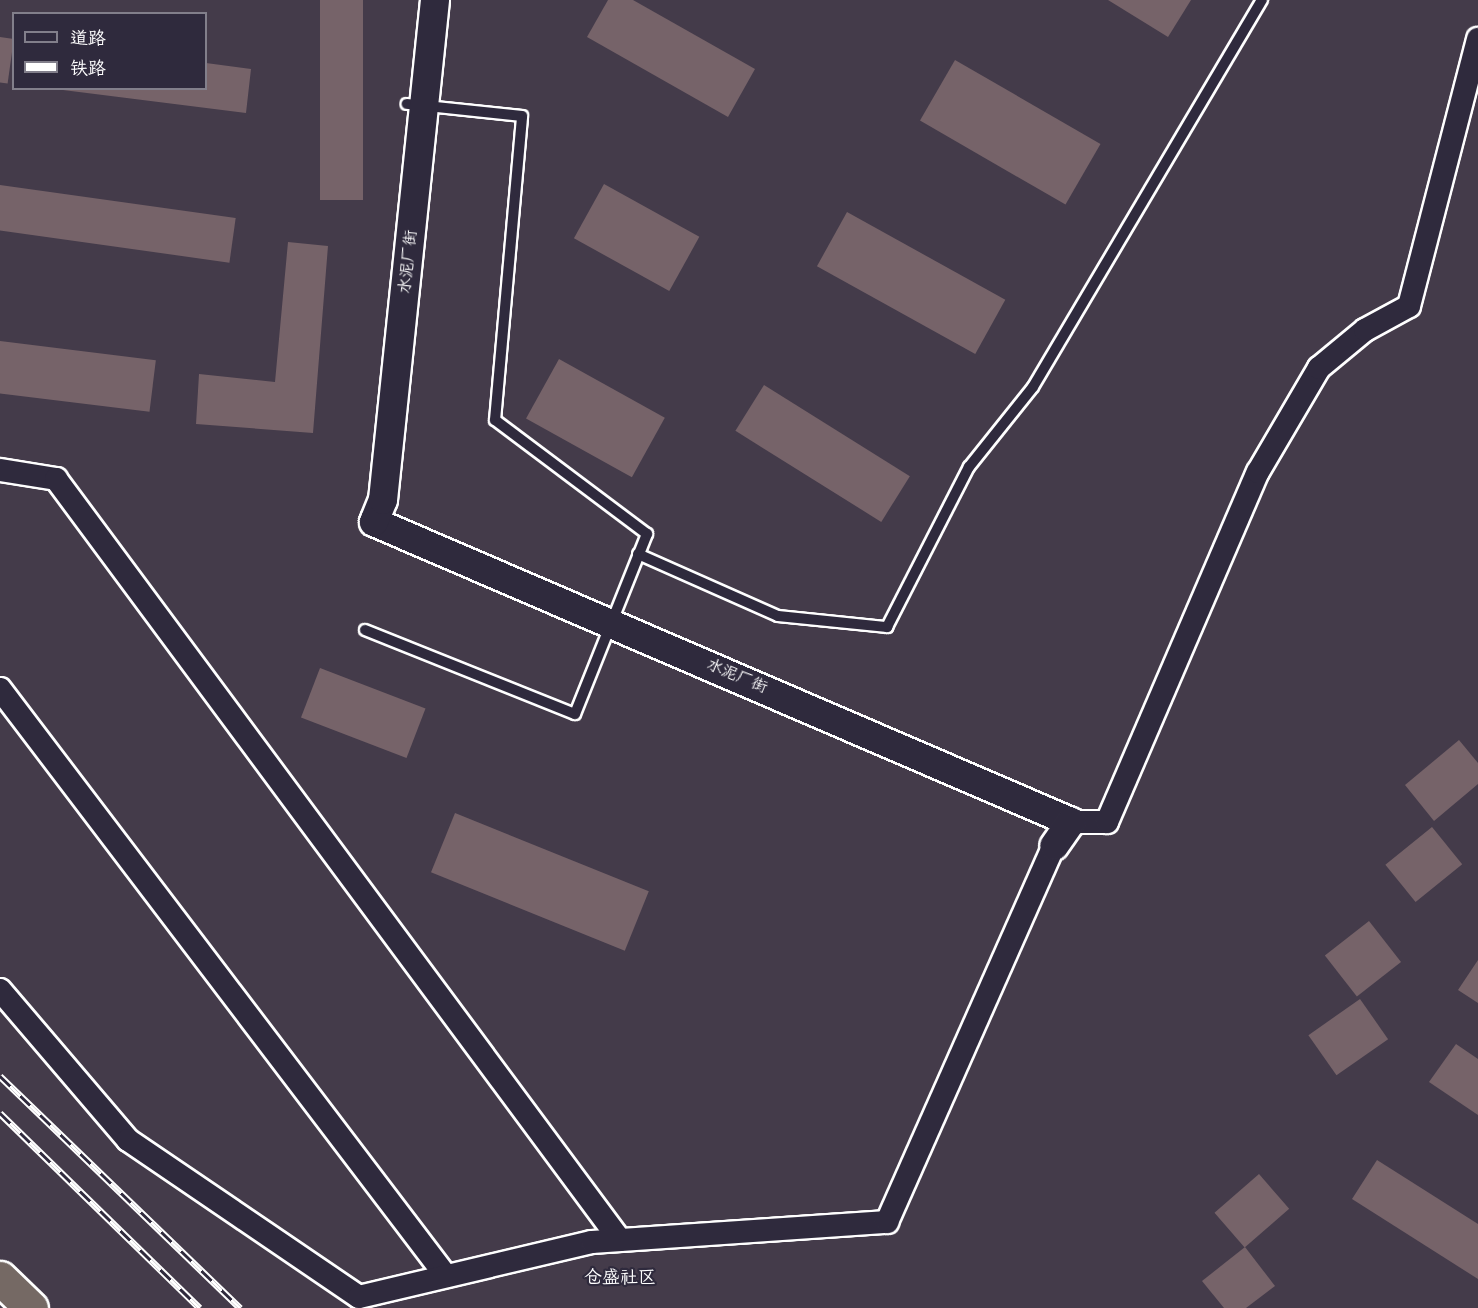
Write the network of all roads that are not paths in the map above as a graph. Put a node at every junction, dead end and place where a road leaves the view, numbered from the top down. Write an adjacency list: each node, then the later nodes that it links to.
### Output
1 (418, 0): 5 (street, 水泥厂街)
2 (435, 0): 5 (street, 水泥厂街)
3 (1262, 0): 7 (lane)
4 (1478, 39): 11 (street)
5 (416, 105): 7 (lane); 8 (street, 水泥厂街)
6 (0, 470): 14 (street)
7 (638, 554): 8 (lane)
8 (608, 621): 9 (lane); 11 (street, 水泥厂街)
9 (365, 630)
10 (0, 689): 15 (street)
11 (1071, 822): 12 (street)
12 (1054, 846): 14 (street)
13 (0, 990): 15 (street)
14 (620, 1240): 15 (street)
15 (446, 1276)
16 (0, 1278): 17 (highway)
17 (31, 1308)

